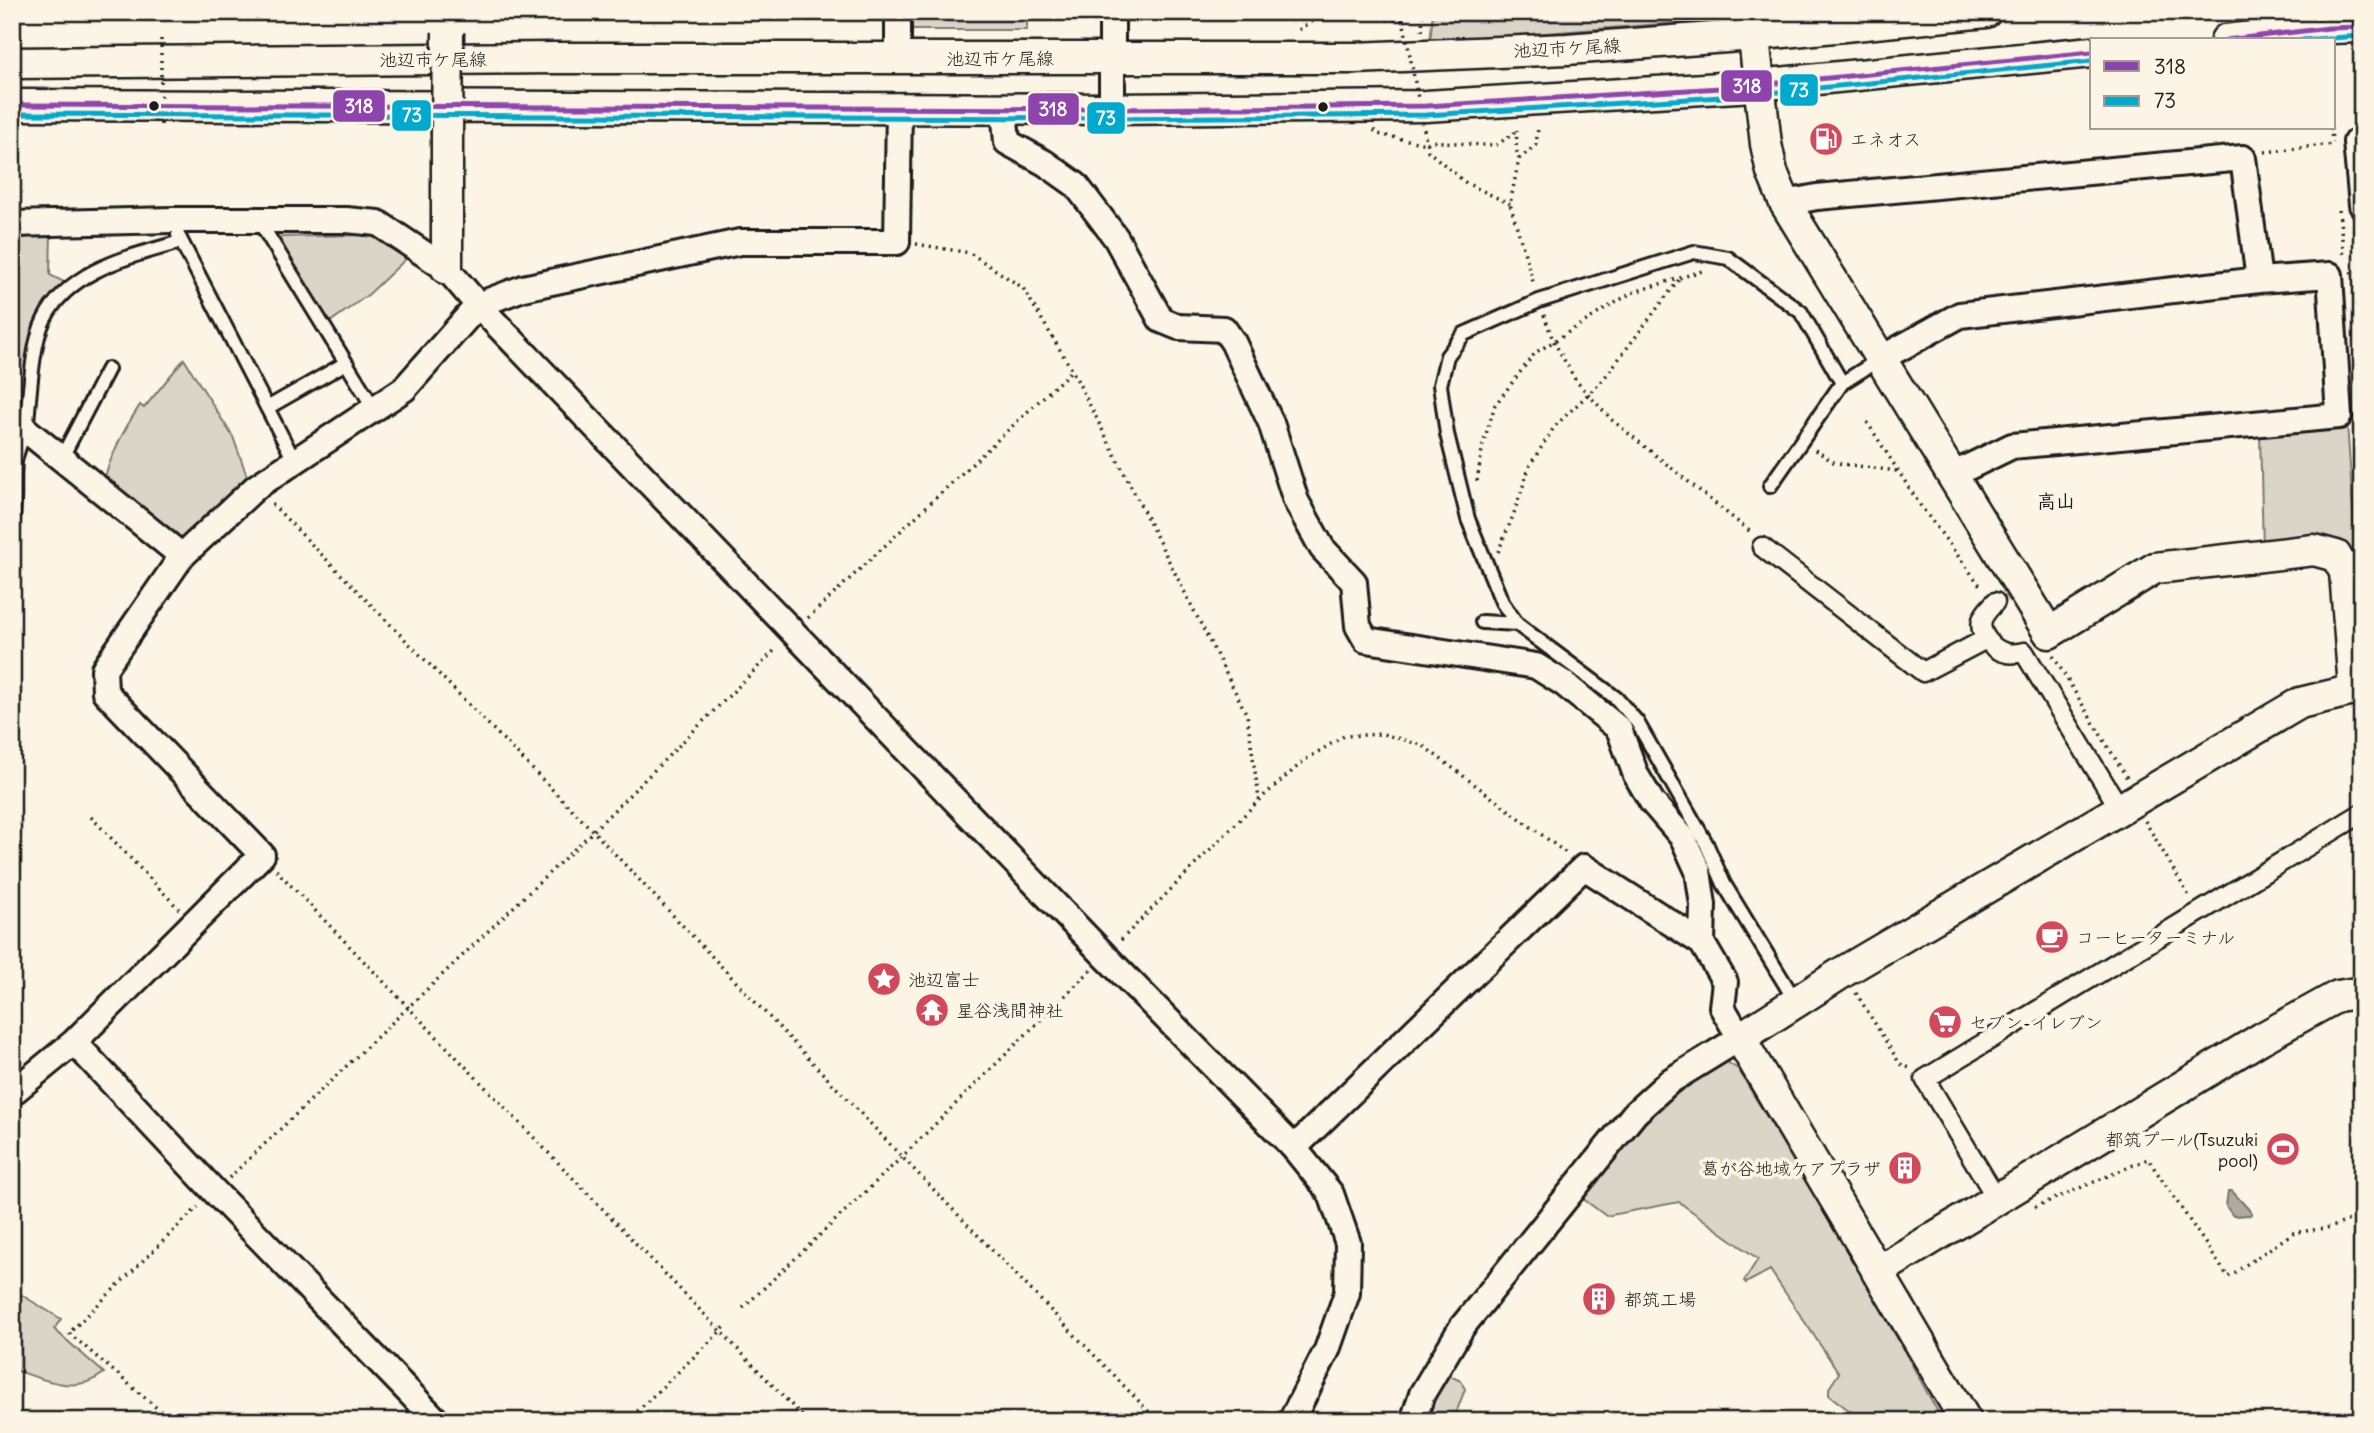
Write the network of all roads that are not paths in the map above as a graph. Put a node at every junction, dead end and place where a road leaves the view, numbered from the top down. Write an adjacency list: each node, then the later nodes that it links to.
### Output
1 (898, 12): 9 (street)
2 (1112, 12): 10 (street)
3 (1986, 12): 5 (street, 池辺市ケ尾線)
4 (448, 22): 23 (street, bridge)
5 (1752, 24): 10 (street, 池辺市ケ尾線); 12 (street)
6 (2362, 27): 7 (street)
7 (2242, 38)
8 (2090, 52): 12 (street)
9 (898, 58): 10 (street, 池辺市ケ尾線); 11 (street, 池辺市ケ尾線)
10 (1112, 58): 16 (street)
11 (12, 62)
12 (1759, 85): 16 (street); 18 (street)
13 (12, 105): 14 (street)
14 (899, 108): 15 (street); 25 (street)
15 (1004, 109): 16 (street); 47 (street)
16 (1112, 109)
17 (2350, 141): 19 (street)
18 (1785, 203): 24 (street); 26 (street)
19 (2362, 205)
20 (259, 221): 22 (street); 23 (street); 27 (lane)
21 (12, 224): 22 (street)
22 (176, 231): 30 (lane); 32 (lane)
23 (447, 269): 25 (street)
24 (2259, 280): 26 (street); 35 (street)
25 (478, 305): 31 (street); 53 (street)
26 (1880, 359): 29 (lane); 35 (street)
27 (346, 363): 30 (lane); 31 (lane)
28 (108, 369): 33 (lane)
29 (1842, 383): 36 (lane); 42 (lane)
30 (267, 408): 34 (lane)
31 (375, 410): 34 (street)
32 (19, 427): 33 (street); 37 (lane)
33 (61, 459): 39 (street)
34 (295, 462): 39 (street)
35 (1950, 476): 44 (street)
36 (1770, 486)
37 (12, 522)
38 (1762, 547): 43 (street)
39 (182, 556): 51 (street)
40 (1995, 602): 43 (street)
41 (1482, 622): 42 (lane)
42 (1517, 624): 49 (lane)
43 (1986, 639): 45 (street)
44 (2358, 688): 45 (street)
45 (2121, 801): 49 (street)
46 (2362, 813): 54 (street)
47 (1702, 943): 50 (street); 53 (street)
48 (2362, 992): 54 (street)
49 (1797, 1002): 50 (street)
50 (1740, 1038): 55 (street); 58 (street)
51 (74, 1042): 52 (street); 56 (street)
52 (12, 1093)
53 (1294, 1148): 57 (street)
54 (1997, 1199): 55 (street)
55 (1877, 1272): 59 (street)
56 (438, 1421)
57 (1291, 1421)
58 (1413, 1421)
59 (1966, 1421)

